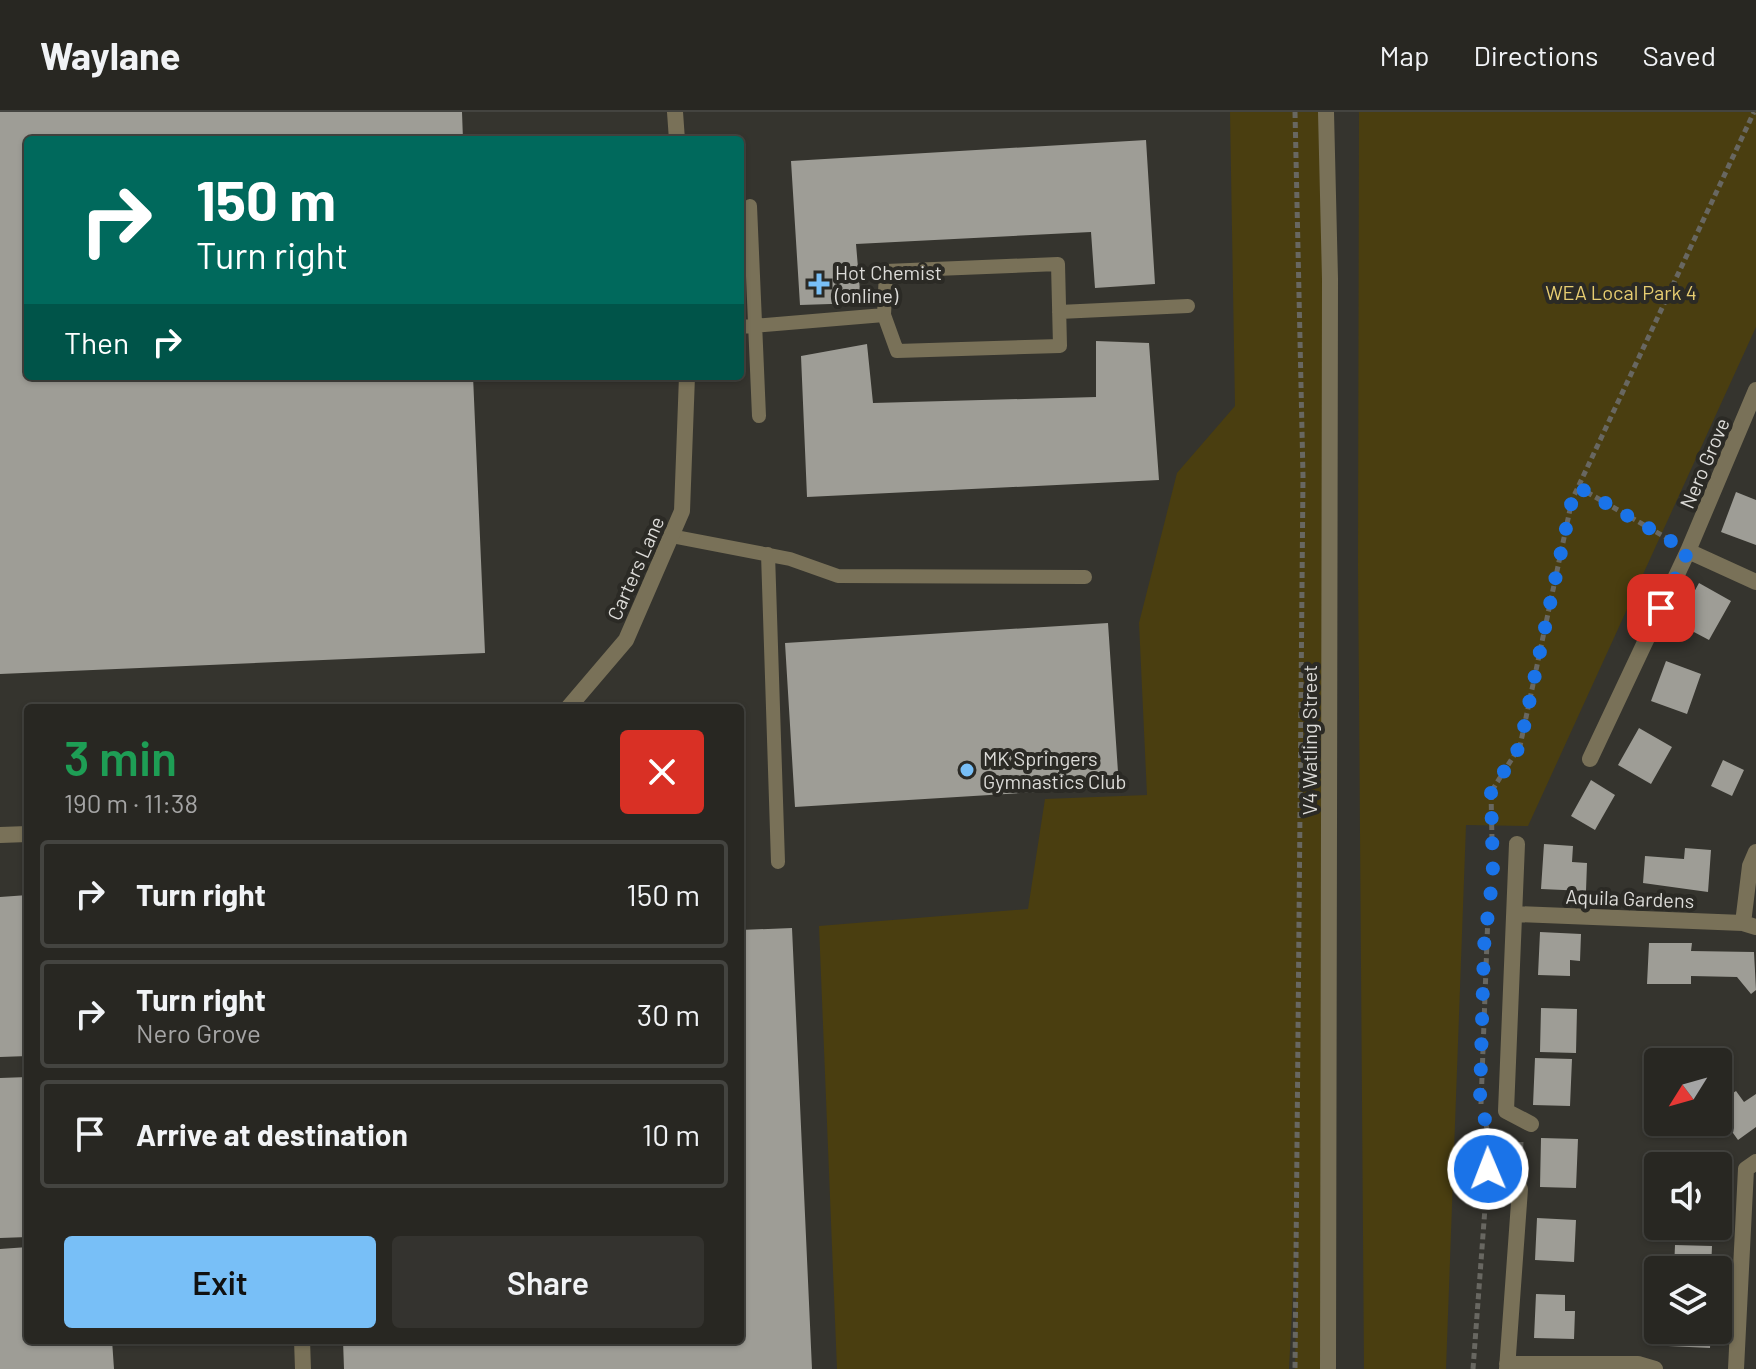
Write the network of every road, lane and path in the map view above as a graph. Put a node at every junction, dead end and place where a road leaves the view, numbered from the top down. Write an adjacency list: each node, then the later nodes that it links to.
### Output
1 (675, 112): 5 (street)
2 (1295, 112): 38 (path)
3 (1326, 112): 39 (street, V4 Watling Street)
4 (1754, 112): 15 (path)
5 (677, 136)
6 (750, 206): 10 (lane)
7 (1188, 306): 8 (lane)
8 (1059, 312): 9 (lane); 9 (lane)
9 (884, 315): 10 (lane)
10 (756, 325): 11 (lane); 14 (lane)
11 (744, 326)
12 (687, 380): 16 (street, Carters Lane)
13 (1756, 390): 17 (street, Nero Grove)
14 (759, 416)
15 (1578, 487): 17 (path); 26 (path)
16 (671, 536): 18 (lane); 21 (street, Carters Lane)
17 (1688, 551): 20 (street); 22 (street, Nero Grove)
18 (768, 554): 19 (lane); 28 (lane)
19 (1085, 577)
20 (1756, 582)
21 (571, 704)
22 (1590, 759)
23 (24, 834): 24 (street)
24 (0, 835)
25 (1517, 844): 30 (street)
26 (1492, 847)
27 (1756, 852): 31 (street, Aquila Gardens)
28 (778, 862)
29 (1490, 903): 40 (path)
30 (1515, 914): 31 (street, Aquila Gardens); 32 (street)
31 (1749, 925)
32 (1527, 1121): 34 (path)
33 (1756, 1162): 42 (street)
34 (1520, 1189): 36 (street)
35 (302, 1344): 37 (street)
36 (1507, 1366): 41 (street)
37 (303, 1369)
38 (1295, 1369)
39 (1328, 1369)
40 (1473, 1369)
41 (1655, 1369)
42 (1736, 1369)

